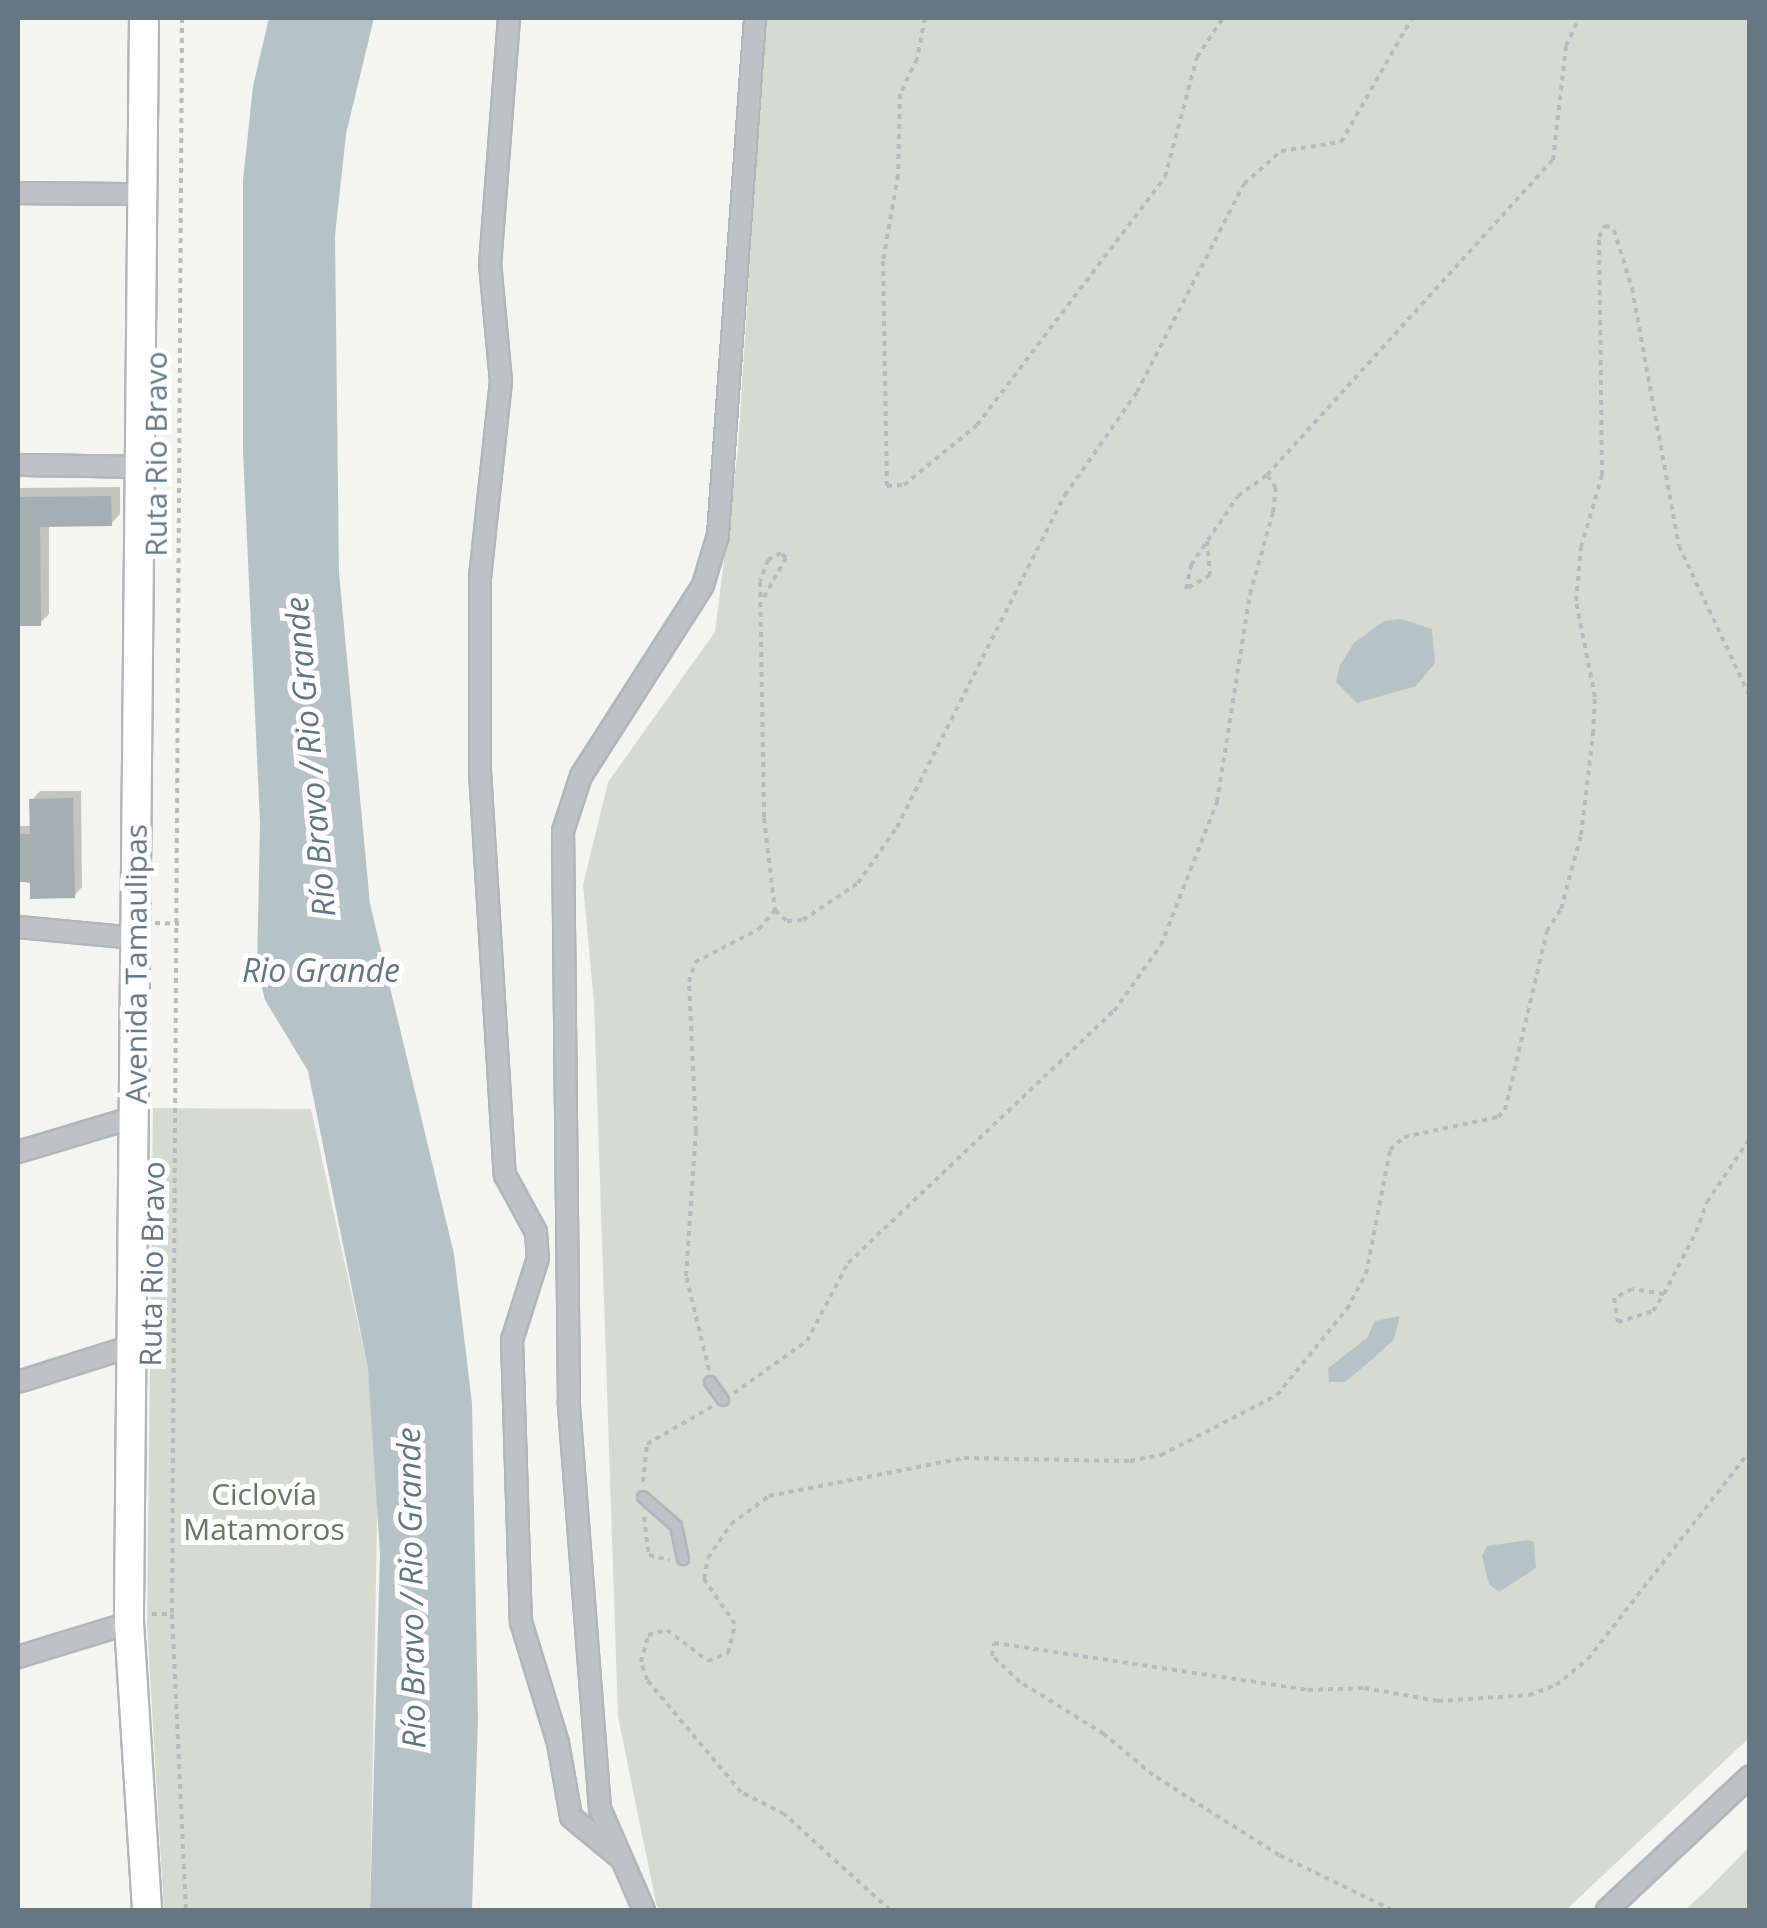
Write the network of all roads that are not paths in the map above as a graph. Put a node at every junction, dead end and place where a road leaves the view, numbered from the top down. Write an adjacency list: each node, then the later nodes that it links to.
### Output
1 (144, 18): 5 (street, Avenida Tamaulipas)
2 (510, 18): 21 (street)
3 (756, 18): 21 (street)
4 (18, 193): 5 (street)
5 (143, 194): 7 (street, Avenida Tamaulipas)
6 (18, 465): 7 (street)
7 (140, 467): 9 (street, Avenida Tamaulipas)
8 (18, 927): 9 (street)
9 (135, 938): 10 (street, Avenida Tamaulipas)
10 (135, 1118): 11 (street); 12 (street, Avenida Tamaulipas)
11 (18, 1152)
12 (132, 1346): 13 (street); 18 (street, Avenida Tamaulipas)
13 (18, 1382)
14 (710, 1382): 15 (lane)
15 (722, 1400)
16 (643, 1498): 17 (lane)
17 (682, 1560)
18 (130, 1623): 19 (street); 22 (street, Avenida Tamaulipas)
19 (18, 1658)
20 (1750, 1776): 24 (street)
21 (619, 1856): 23 (street)
22 (147, 1910)
23 (644, 1910)
24 (1607, 1910)

